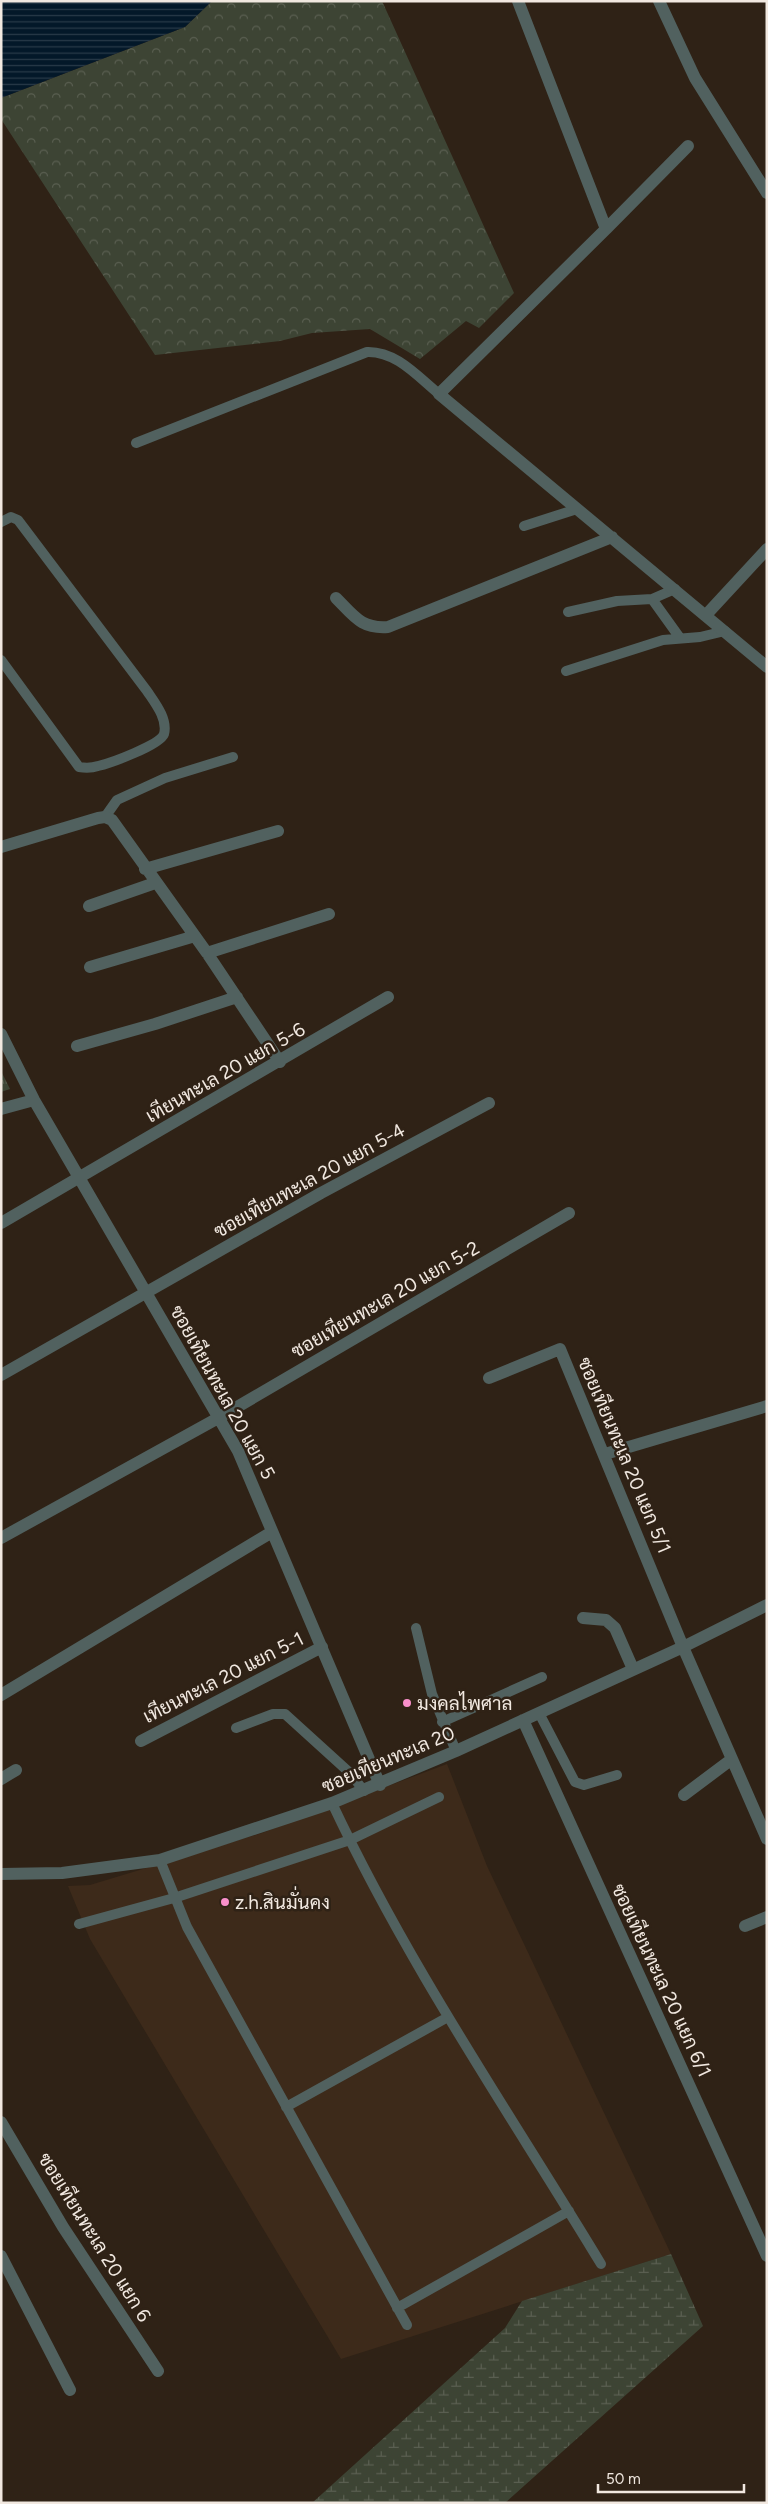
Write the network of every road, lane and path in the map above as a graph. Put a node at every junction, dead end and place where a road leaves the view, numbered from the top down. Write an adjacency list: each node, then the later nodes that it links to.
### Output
1 (518, 1): 5 (street)
2 (660, 1): 4 (street)
3 (688, 146): 5 (street)
4 (767, 193)
5 (606, 229): 6 (street)
6 (439, 394): 7 (lane); 8 (street)
7 (136, 443)
8 (577, 509): 10 (lane); 11 (street)
9 (1, 522): 20 (lane)
10 (524, 526)
11 (612, 537): 13 (street); 14 (street)
12 (767, 549): 17 (street)
13 (675, 589): 15 (lane); 17 (street)
14 (336, 598)
15 (652, 599): 16 (lane); 19 (lane)
16 (568, 612)
17 (706, 615): 18 (street)
18 (725, 631): 19 (lane); 21 (street)
19 (680, 638): 22 (lane)
20 (1, 660)
21 (767, 667)
22 (566, 671)
23 (233, 757): 24 (lane)
24 (105, 817): 26 (street); 27 (street)
25 (278, 830): 27 (street)
26 (1, 847)
27 (145, 869): 28 (street)
28 (155, 883): 29 (street); 31 (street)
29 (89, 906)
30 (329, 914): 32 (street)
31 (194, 936): 32 (street); 33 (street)
32 (207, 954): 34 (street)
33 (90, 967)
34 (237, 997): 37 (street); 38 (street)
35 (388, 997): 38 (street, เทียนทะเล 20 แยก 5-6)
36 (1, 1034): 39 (street, ซอยเทียนทะเล 20 แยก 5)
37 (77, 1046)
38 (280, 1062): 42 (street, เทียนทะเล 20 แยก 5-6)
39 (34, 1100): 41 (street); 42 (street, ซอยเทียนทะเล 20 แยก 5)
40 (489, 1103): 45 (street, ซอยเทียนทะเล 20 แยก 5-4)
41 (1, 1109)
42 (80, 1178): 44 (street, เทียนทะเล 20 แยก 5-6); 45 (street, ซอยเทียนทะเล 20 แยก 5)
43 (569, 1213): 49 (street, ซอยเทียนทะเล 20 แยก 5-2)
44 (1, 1223)
45 (147, 1292): 46 (street, ซอยเทียนทะเล 20 แยก 5-4); 49 (street, ซอยเทียนทะเล 20 แยก 5)
46 (1, 1375)
47 (489, 1378): 50 (street, ซอยเทียนทะเล 20 แยก 5/1)
48 (767, 1406): 50 (street)
49 (220, 1417): 51 (street, ซอยเทียนทะเล 20 แยก 5); 52 (street, ซอยเทียนทะเล 20 แยก 5-2)
50 (605, 1454): 56 (street, ซอยเทียนทะเล 20 แยก 5/1)
51 (272, 1532): 57 (street, ซอยเทียนทะเล 20 แยก 5); 60 (street)
52 (1, 1538)
53 (767, 1605): 56 (street, ซอยเทียนทะเล 20)
54 (583, 1618): 58 (street)
55 (416, 1628): 63 (lane)
56 (682, 1647): 58 (street, ซอยเทียนทะเล 20); 67 (street, ซอยเทียนทะเล 20 แยก 5/1)
57 (322, 1648): 65 (street, เทียนทะเล 20 แยก 5-1); 71 (street, ซอยเทียนทะเล 20 แยก 5)
58 (633, 1669): 61 (street, ซอยเทียนทะเล 20)
59 (542, 1677): 63 (lane)
60 (1, 1695)
61 (539, 1712): 62 (street, ซอยเทียนทะเล 20); 69 (lane)
62 (523, 1720): 66 (street, ซอยเทียนทะเล 20); 89 (street, ซอยเทียนทะเล 20 แยก 6/1)
63 (442, 1722): 66 (lane)
64 (236, 1728): 72 (lane)
65 (142, 1741)
66 (456, 1751): 71 (street, ซอยเทียนทะเล 20)
67 (732, 1759): 73 (street); 76 (street, ซอยเทียนทะเล 20 แยก 5/1)
68 (16, 1770): 70 (street)
69 (617, 1775)
70 (1, 1778)
71 (380, 1785): 72 (street, ซอยเทียนทะเล 20)
72 (364, 1791): 75 (street, ซอยเทียนทะเล 20)
73 (684, 1795)
74 (439, 1797): 77 (lane)
75 (332, 1803): 77 (lane); 78 (street, ซอยเทียนทะเล 20)
76 (767, 1839)
77 (350, 1840): 80 (lane); 84 (lane)
78 (160, 1860): 79 (street, ซอยเทียนทะเล 20); 80 (lane)
79 (1, 1874)
80 (174, 1898): 82 (lane); 85 (lane)
81 (767, 1917): 83 (street)
82 (79, 1924)
83 (745, 1926)
84 (448, 2017): 85 (lane); 87 (lane)
85 (286, 2107): 91 (lane)
86 (1, 2122): 93 (street, ซอยเทียนทะเล 20 แยก 6)
87 (569, 2211): 90 (lane); 91 (lane)
88 (1, 2256): 94 (street)
89 (767, 2256)
90 (602, 2264)
91 (397, 2308): 92 (lane)
92 (407, 2325)
93 (158, 2370)
94 (70, 2390)

